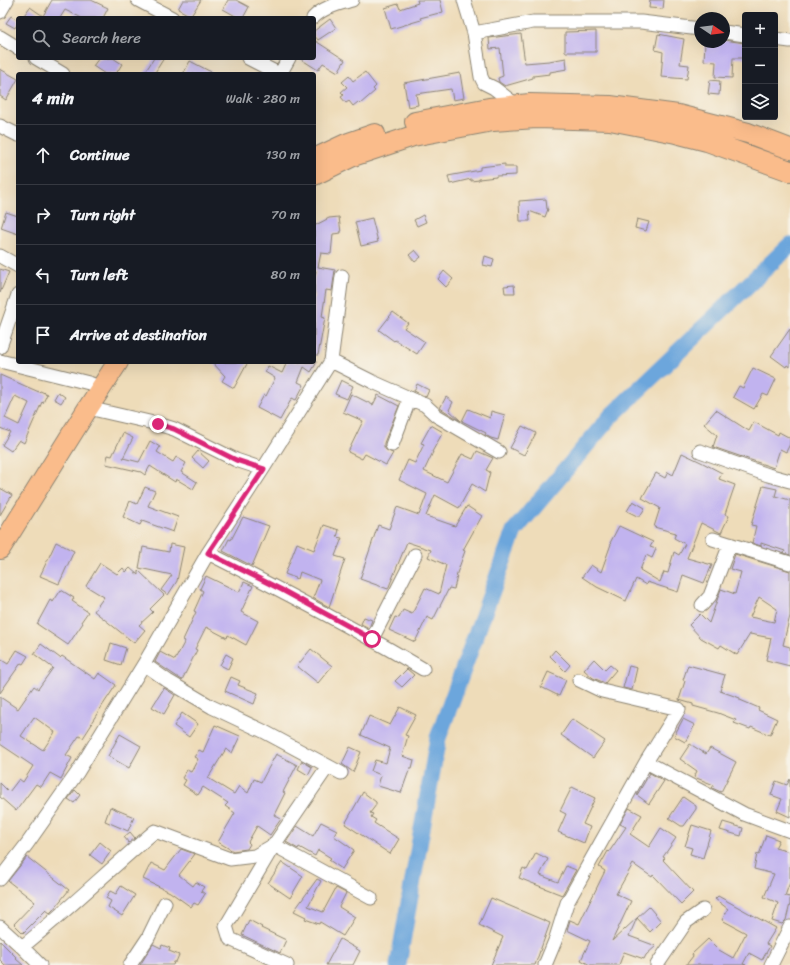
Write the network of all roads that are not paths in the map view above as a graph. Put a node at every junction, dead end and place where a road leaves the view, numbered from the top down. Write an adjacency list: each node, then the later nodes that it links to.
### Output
1 (7, 0): 5 (street)
2 (138, 0): 6 (street)
3 (352, 0): 7 (street)
4 (464, 0): 9 (street)
5 (0, 12)
6 (168, 16)
7 (316, 16)
8 (694, 27): 9 (street)
9 (474, 33): 22 (street)
10 (730, 33): 11 (street)
11 (742, 35)
12 (0, 37): 15 (street)
13 (778, 39): 14 (street)
14 (790, 41)
15 (16, 47)
16 (39, 60): 19 (street)
17 (252, 60): 20 (street)
18 (287, 60): 21 (street)
19 (60, 72)
20 (275, 72)
21 (280, 72)
22 (516, 105): 25 (highway); 26 (highway)
23 (0, 126): 24 (street)
24 (16, 134)
25 (787, 148)
26 (316, 158)
27 (784, 168): 28 (highway)
28 (316, 173)
29 (0, 256): 30 (street)
30 (16, 265)
31 (342, 276): 35 (street)
32 (16, 301): 33 (street)
33 (0, 347)
34 (0, 361): 38 (street)
35 (331, 361): 39 (street); 44 (street)
36 (102, 364): 38 (highway)
37 (116, 364): 38 (highway)
38 (95, 385): 40 (highway); 46 (highway)
39 (410, 398): 41 (street); 43 (street)
40 (88, 408): 44 (street); 49 (highway)
41 (392, 445)
42 (700, 451): 45 (street)
43 (499, 452)
44 (264, 469): 50 (street)
45 (790, 480)
46 (0, 524)
47 (713, 538): 48 (street)
48 (730, 544): 52 (street); 53 (street)
49 (0, 549)
50 (208, 553): 54 (street); 55 (street)
51 (415, 555): 54 (street)
52 (790, 563)
53 (702, 605)
54 (372, 639): 56 (street)
55 (144, 664): 59 (street); 63 (street)
56 (423, 669)
57 (579, 680): 58 (street)
58 (646, 762): 61 (street); 73 (street)
59 (328, 766): 60 (street); 62 (street)
60 (341, 773)
61 (790, 831)
62 (274, 844): 64 (street); 69 (street); 72 (street)
63 (0, 879)
64 (371, 898)
65 (165, 903): 71 (street)
66 (703, 910): 74 (street)
67 (0, 927): 69 (street)
68 (790, 927): 75 (street)
69 (22, 947): 70 (street)
70 (40, 965)
71 (130, 965)
72 (287, 965)
73 (545, 965)
74 (657, 965)
75 (771, 965)

